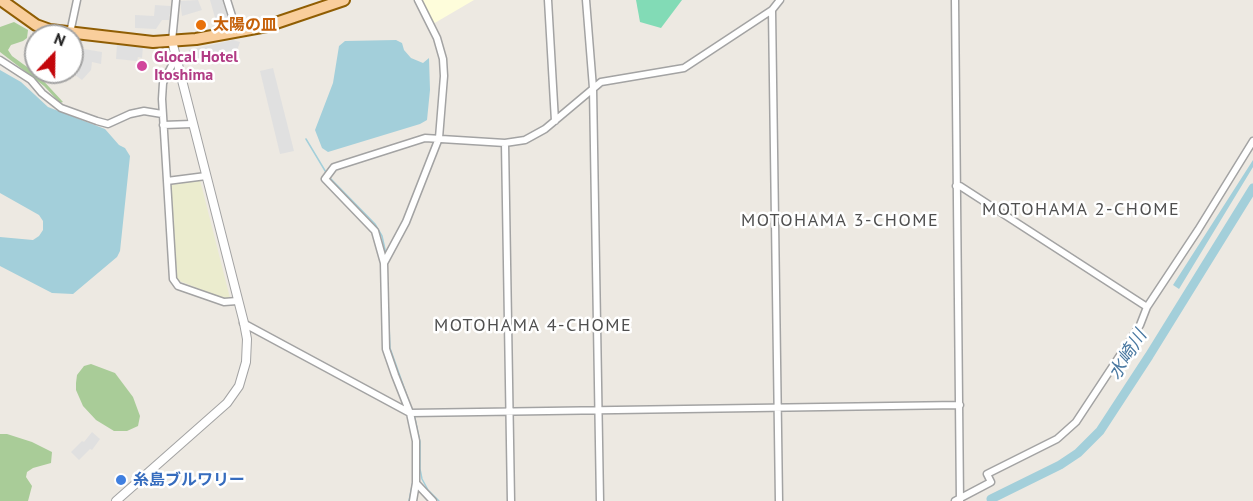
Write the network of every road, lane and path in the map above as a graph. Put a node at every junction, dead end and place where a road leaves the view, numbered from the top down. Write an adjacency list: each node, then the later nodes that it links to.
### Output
1 (1, 0): 14 (main road)
2 (77, 0): 15 (street)
3 (176, 0): 18 (street)
4 (227, 0): 16 (street)
5 (310, 0): 13 (street)
6 (344, 0): 13 (main road)
7 (418, 0): 26 (street)
8 (549, 0): 23 (street)
9 (586, 0): 21 (street)
10 (780, 0): 12 (street)
11 (954, 0): 31 (street)
12 (772, 9): 21 (street); 37 (street)
13 (315, 11): 16 (main road)
14 (35, 24)
15 (72, 24)
16 (237, 33): 18 (main road)
17 (84, 35): 18 (main road)
18 (172, 41): 19 (street)
19 (176, 57): 22 (street); 24 (street)
20 (0, 60): 22 (street)
21 (593, 88): 23 (street); 38 (street)
22 (162, 114): 25 (street)
23 (555, 121): 28 (street)
24 (192, 124): 25 (street); 29 (street)
25 (163, 125): 30 (street)
26 (439, 138): 28 (street); 32 (street); 32 (street)
27 (1253, 141): 34 (street)
28 (505, 143): 39 (street)
29 (206, 176): 30 (street); 33 (street)
30 (167, 181): 33 (street)
31 (956, 186): 34 (street); 36 (street)
32 (384, 263): 40 (street)
33 (237, 301): 35 (street)
34 (1147, 307): 42 (street)
35 (243, 323): 40 (street); 43 (street)
36 (960, 405): 37 (street); 42 (street)
37 (777, 408): 38 (street); 48 (street)
38 (599, 410): 39 (street); 47 (street)
39 (511, 412): 40 (street); 46 (street)
40 (412, 413): 41 (street)
41 (416, 483): 44 (street); 45 (street)
42 (959, 500)
43 (116, 501)
44 (413, 501)
45 (433, 501)
46 (511, 501)
47 (600, 501)
48 (779, 501)

